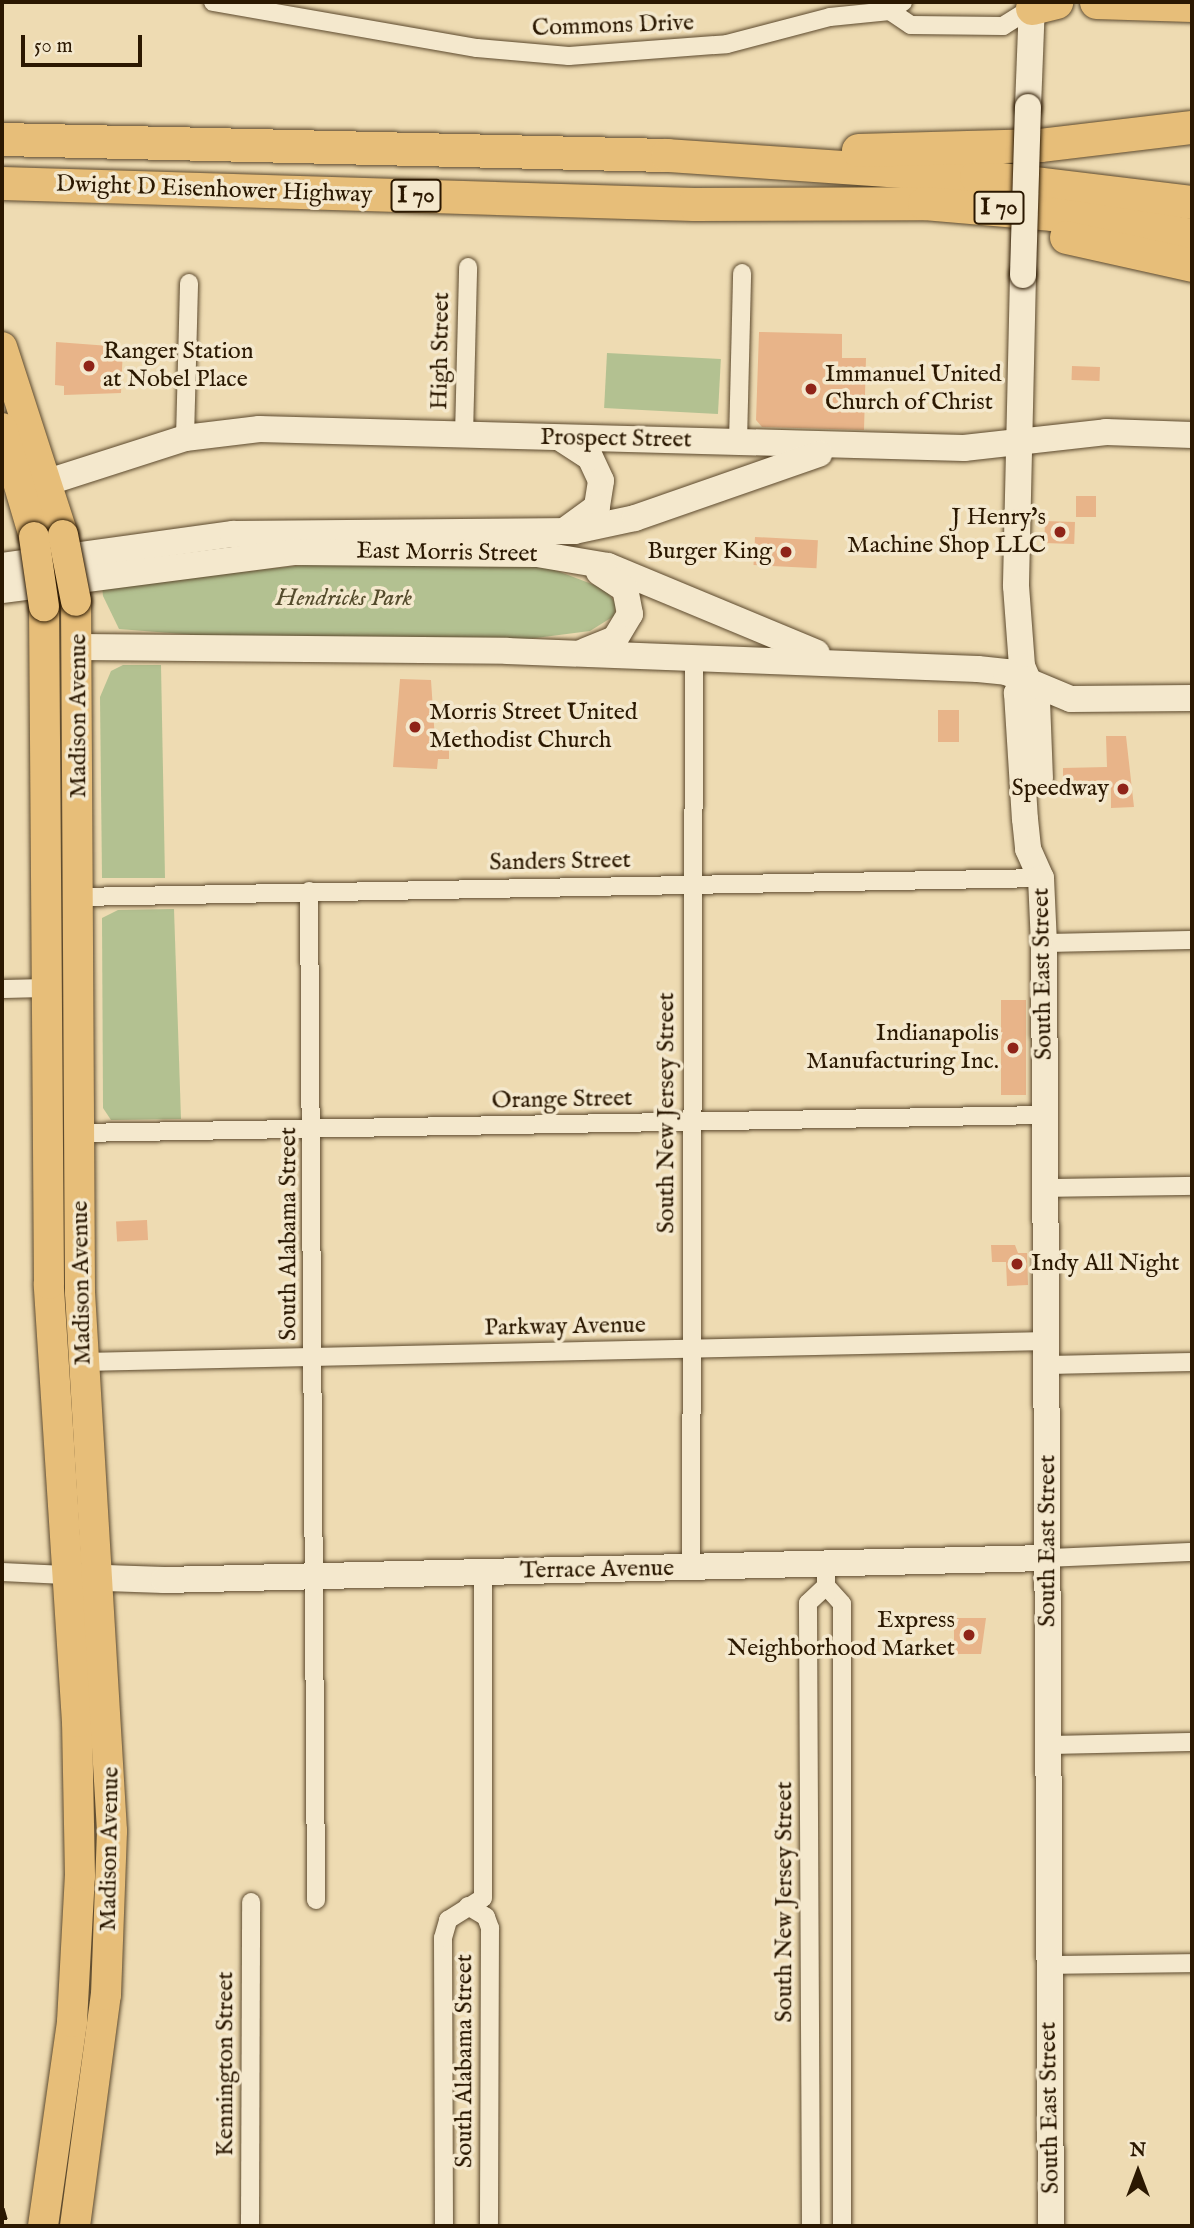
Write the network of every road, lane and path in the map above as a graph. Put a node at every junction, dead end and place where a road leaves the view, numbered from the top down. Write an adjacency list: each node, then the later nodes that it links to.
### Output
1 (213, 2): 5 (street, Commons Drive)
2 (1096, 2): 4 (highway)
3 (1034, 3): 5 (street); 24 (main road, South East Street, bridge)
4 (1192, 5)
5 (897, 6)
6 (1192, 127): 8 (highway)
7 (6, 131): 8 (highway, Dwight D Eisenhower Highway / I 70)
8 (667, 155): 10 (highway, I 70)
9 (15, 183): 11 (highway, Dwight D Eisenhower Highway / I 70)
10 (1192, 202)
11 (803, 204): 12 (highway, I 70); 13 (highway)
12 (1192, 235)
13 (1192, 265)
14 (468, 267): 20 (street, High Street)
15 (741, 273): 23 (street)
16 (189, 284): 21 (street)
17 (2, 347): 26 (main road, Madison Avenue)
18 (2, 428): 43 (main road, Madison Avenue, bridge)
19 (1192, 435): 24 (main road, Prospect Street)
20 (464, 436): 21 (main road, Prospect Street); 22 (main road, Prospect Street)
21 (185, 438): 26 (main road, Prospect Street)
22 (562, 439): 23 (main road, Prospect Street); 27 (main road)
23 (738, 442): 25 (main road, Prospect Street)
24 (1019, 443): 25 (main road, Prospect Street); 35 (main road, South East Street)
25 (876, 447): 27 (main road, East Morris Street)
26 (45, 483): 31 (main road, Madison Avenue, bridge)
27 (558, 531): 29 (main road, East Morris Street)
28 (537, 554): 30 (main road, East Morris Street); 32 (main road); 34 (main road, East Morris Street)
29 (2, 566)
30 (2, 590)
31 (79, 647): 32 (main road, East Morris Street); 40 (main road, Madison Avenue)
32 (578, 654): 33 (main road, East Morris Street)
33 (694, 658): 34 (main road, East Morris Street); 38 (street, South New Jersey Street)
34 (874, 664): 35 (main road, East Morris Street)
35 (1026, 679): 36 (main road, East Morris Street); 37 (main road, South East Street)
36 (1192, 698)
37 (1038, 867): 38 (street, Sanders Street); 42 (main road, South East Street)
38 (690, 884): 39 (street, Sanders Street); 46 (street, South New Jersey Street)
39 (309, 891): 40 (street, Sanders Street); 47 (street, South Alabama Street)
40 (79, 897): 48 (main road, Madison Avenue)
41 (1192, 940): 42 (street)
42 (1044, 943): 45 (main road, South East Street)
43 (47, 988): 44 (street); 61 (main road, Madison Avenue)
44 (2, 989)
45 (1045, 1115): 46 (street, Orange Street); 50 (main road, South East Street)
46 (692, 1122): 47 (street, Orange Street); 51 (street, South New Jersey Street)
47 (313, 1129): 48 (street, Orange Street); 53 (street, South Alabama Street)
48 (80, 1133): 54 (main road, Madison Avenue)
49 (1192, 1186): 50 (street)
50 (1046, 1188): 52 (main road, South East Street)
51 (693, 1349): 52 (street, Parkway Avenue); 53 (street, Parkway Avenue); 58 (street, South New Jersey Street)
52 (1048, 1353): 55 (street, Parkway Avenue); 57 (main road, South East Street)
53 (314, 1356): 54 (street, Parkway Avenue); 63 (street, South Alabama Street)
54 (83, 1362): 64 (main road, Madison Avenue)
55 (1192, 1362)
56 (1192, 1552): 57 (street, Terrace Avenue)
57 (1048, 1558): 62 (main road, Terrace Avenue); 66 (main road, South East Street)
58 (691, 1569): 60 (main road, Terrace Avenue); 62 (main road, Terrace Avenue)
59 (2, 1572): 61 (street, Terrace Avenue)
60 (483, 1573): 63 (main road, Terrace Avenue); 69 (street, South Alabama Street)
61 (65, 1575): 64 (main road, Terrace Avenue); 72 (main road, Madison Avenue)
62 (826, 1576): 77 (street, South New Jersey Street); 78 (street)
63 (313, 1577): 64 (main road, Terrace Avenue); 67 (street)
64 (98, 1580): 73 (main road, Madison Avenue)
65 (1192, 1742): 66 (street)
66 (1048, 1745): 71 (main road, South East Street)
67 (316, 1900)
68 (251, 1902): 74 (street, Kennington Street)
69 (468, 1906): 75 (street, South Alabama Street); 76 (street, South Alabama Street)
70 (1192, 1963): 71 (street)
71 (1049, 1965): 79 (main road, South East Street)
72 (43, 2226)
73 (75, 2226)
74 (250, 2226)
75 (444, 2226)
76 (489, 2226)
77 (811, 2226)
78 (842, 2226)
79 (1051, 2226)

